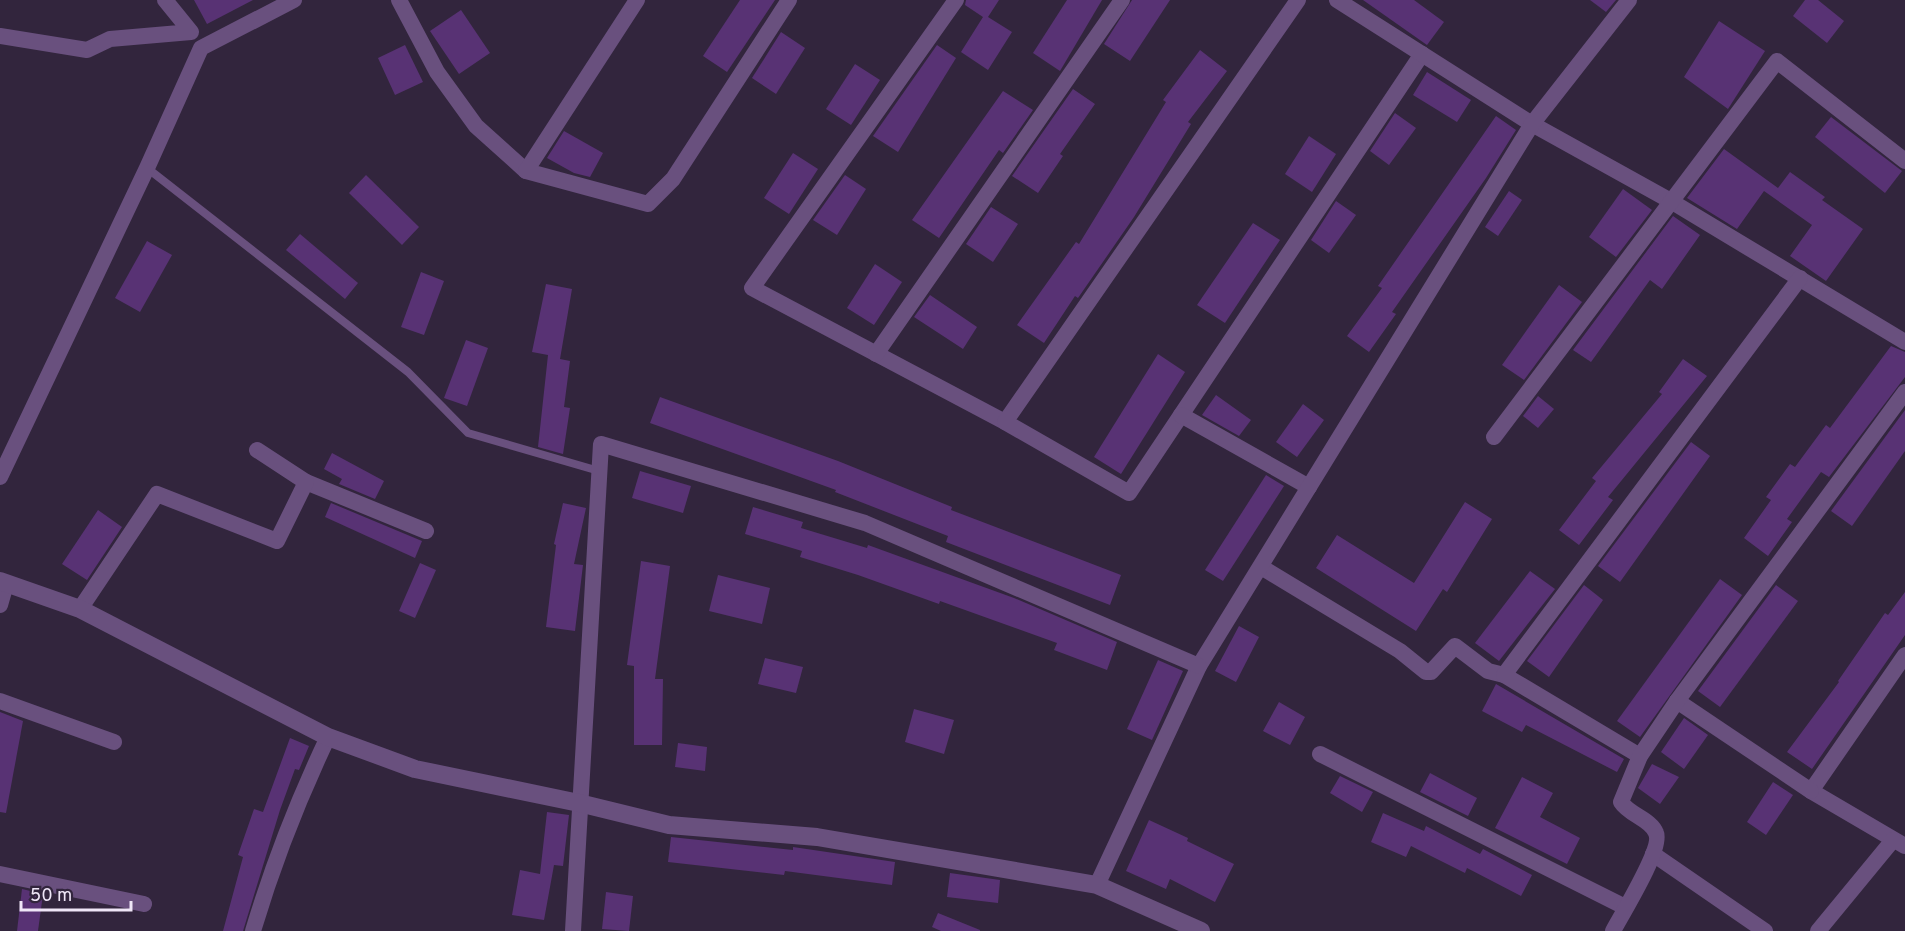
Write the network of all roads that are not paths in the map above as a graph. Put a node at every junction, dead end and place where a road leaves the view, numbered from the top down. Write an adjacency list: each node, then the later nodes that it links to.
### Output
1 (165, 0): 11 (street)
2 (294, 0): 13 (street)
3 (399, 0): 18 (street)
4 (637, 0): 18 (street)
5 (789, 0): 18 (street)
6 (956, 0): 22 (street)
7 (1122, 0): 22 (street)
8 (1298, 0): 25 (street)
9 (1336, 0): 14 (street)
10 (1629, 0): 15 (street)
11 (191, 32): 12 (street); 13 (street)
12 (0, 36)
13 (201, 48): 17 (street)
14 (1422, 54): 15 (street); 24 (street)
15 (1532, 124): 19 (street); 31 (street)
16 (1905, 161): 19 (street)
17 (147, 168): 28 (lane); 29 (street)
18 (526, 171)
19 (1670, 200): 20 (street); 26 (street)
20 (1800, 278): 21 (street); 39 (street)
21 (1905, 342)
22 (876, 354): 25 (street)
23 (1905, 392): 41 (street)
24 (1181, 415): 25 (street); 31 (street)
25 (1005, 422)
26 (1494, 437)
27 (257, 450): 30 (street)
28 (599, 471): 38 (street); 47 (street)
29 (0, 477)
30 (306, 482): 32 (street); 36 (street)
31 (1309, 487): 33 (street)
32 (426, 531)
33 (1261, 567): 38 (street); 39 (street)
34 (3, 582): 35 (street); 36 (street)
35 (0, 605)
36 (80, 609): 42 (street)
37 (1905, 655): 46 (street)
38 (1199, 666): 51 (street)
39 (1504, 675): 45 (street)
40 (0, 701): 43 (street)
41 (1677, 701): 45 (street); 46 (street)
42 (328, 737): 47 (street); 55 (street)
43 (114, 742)
44 (1320, 754): 53 (street)
45 (1640, 756): 49 (street)
46 (1810, 791): 48 (street)
47 (579, 803): 51 (street); 56 (street)
48 (1899, 843): 59 (street)
49 (1653, 854): 53 (street); 54 (street)
50 (0, 874): 52 (street)
51 (1097, 885): 57 (street)
52 (144, 904)
53 (1625, 907): 58 (street)
54 (1762, 930)
55 (253, 931)
56 (573, 931)
57 (1201, 931)
58 (1613, 931)
59 (1818, 931)

